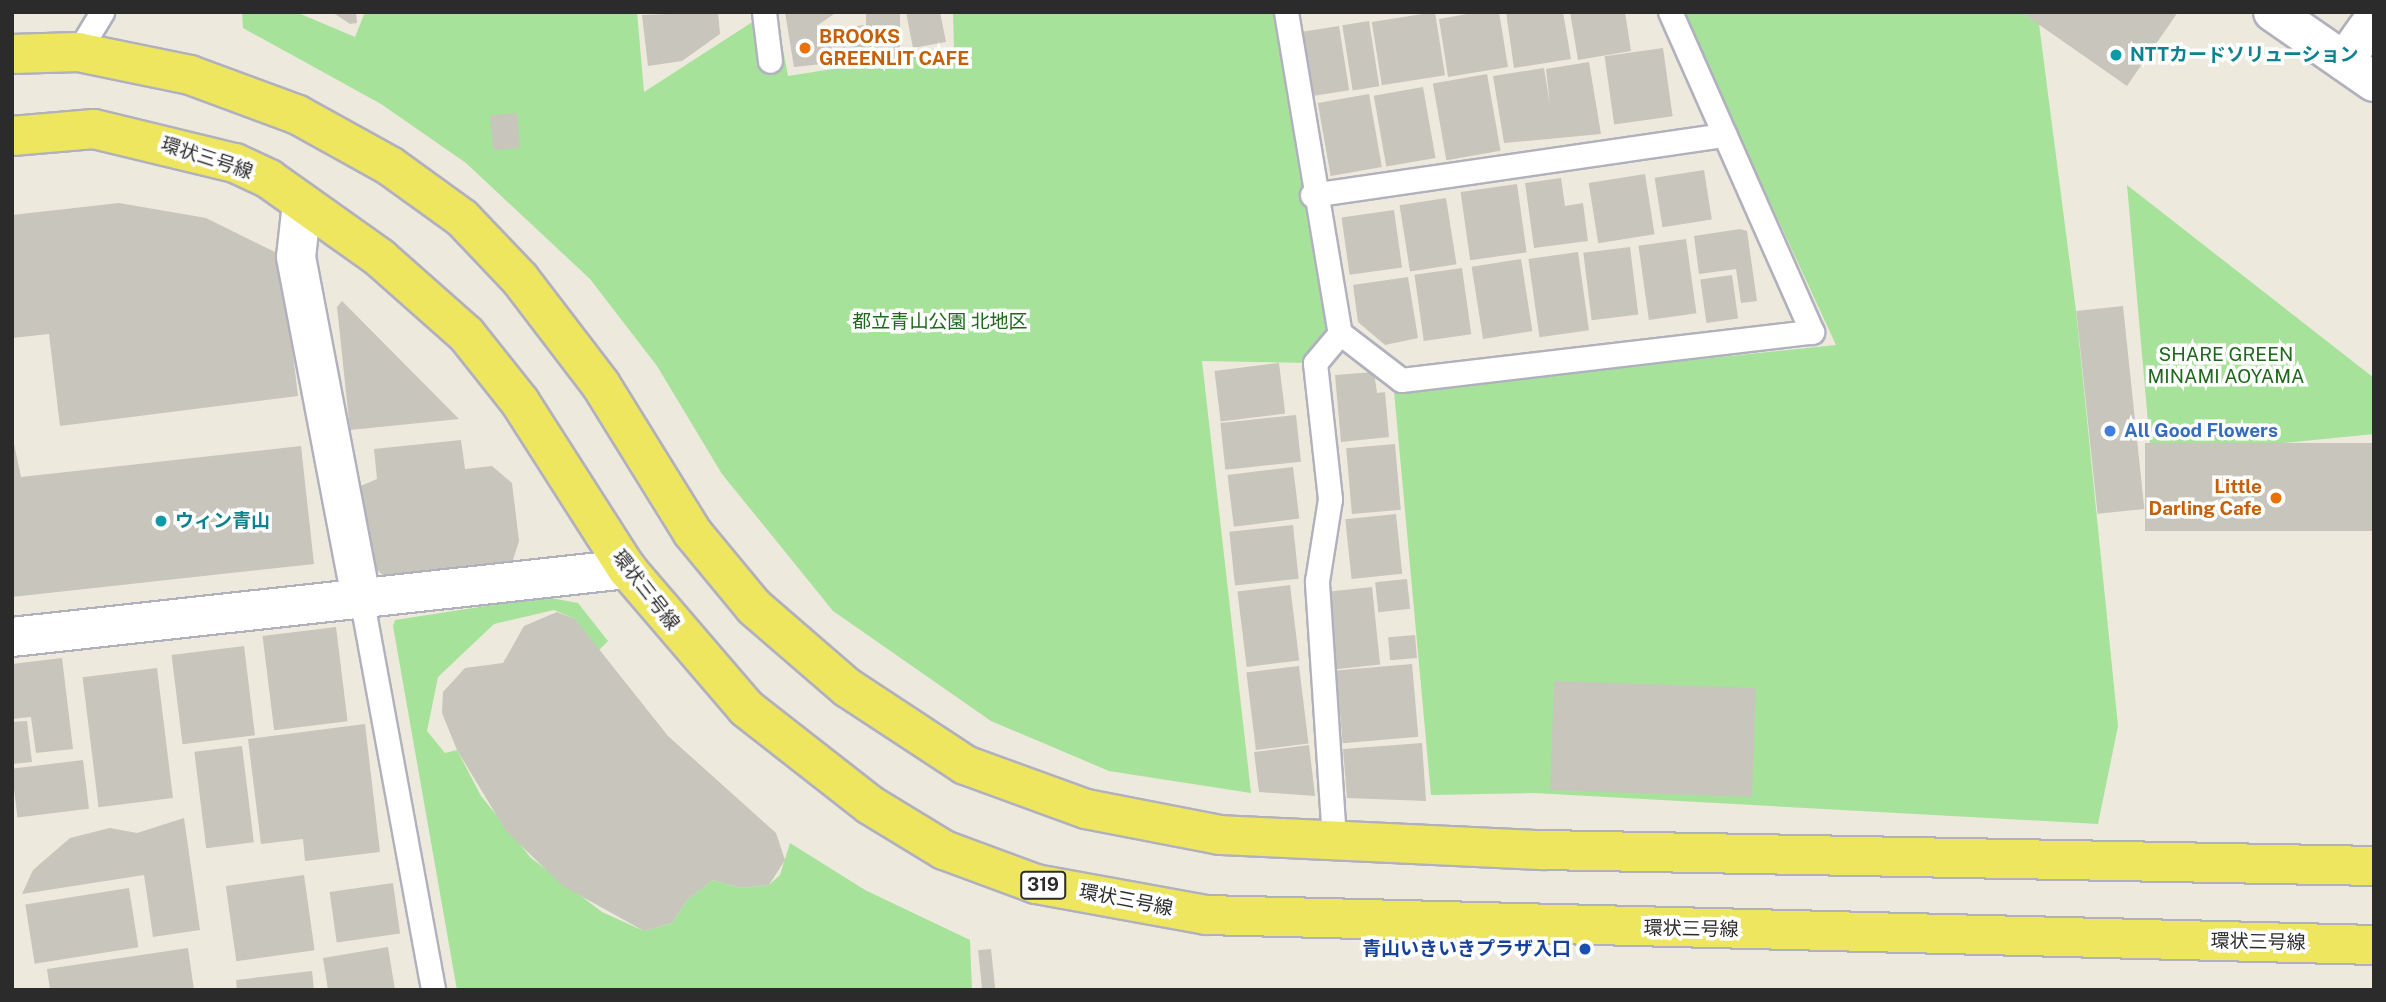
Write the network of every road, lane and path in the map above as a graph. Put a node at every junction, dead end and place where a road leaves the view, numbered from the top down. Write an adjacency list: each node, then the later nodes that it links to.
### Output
1 (102, 12): 7 (lane)
2 (764, 12): 9 (lane)
3 (1286, 12): 13 (lane)
4 (1670, 12): 11 (lane)
5 (2273, 12): 10 (street)
6 (2374, 19): 10 (street)
7 (78, 52): 8 (main road); 19 (main road)
8 (12, 54)
9 (770, 61)
10 (2359, 71)
11 (1725, 135): 13 (lane); 15 (lane)
12 (12, 136): 14 (main road, 環状三号線 / 319)
13 (1312, 195): 15 (lane)
14 (302, 203): 16 (main road, 環状三号線 / 319); 17 (street)
15 (1340, 333): 19 (lane)
16 (627, 569): 17 (street); 21 (main road, 環状三号線 / 319)
17 (362, 602): 18 (street); 22 (lane)
18 (12, 637)
19 (1334, 839): 20 (main road)
20 (2374, 866)
21 (2374, 945)
22 (433, 990)

